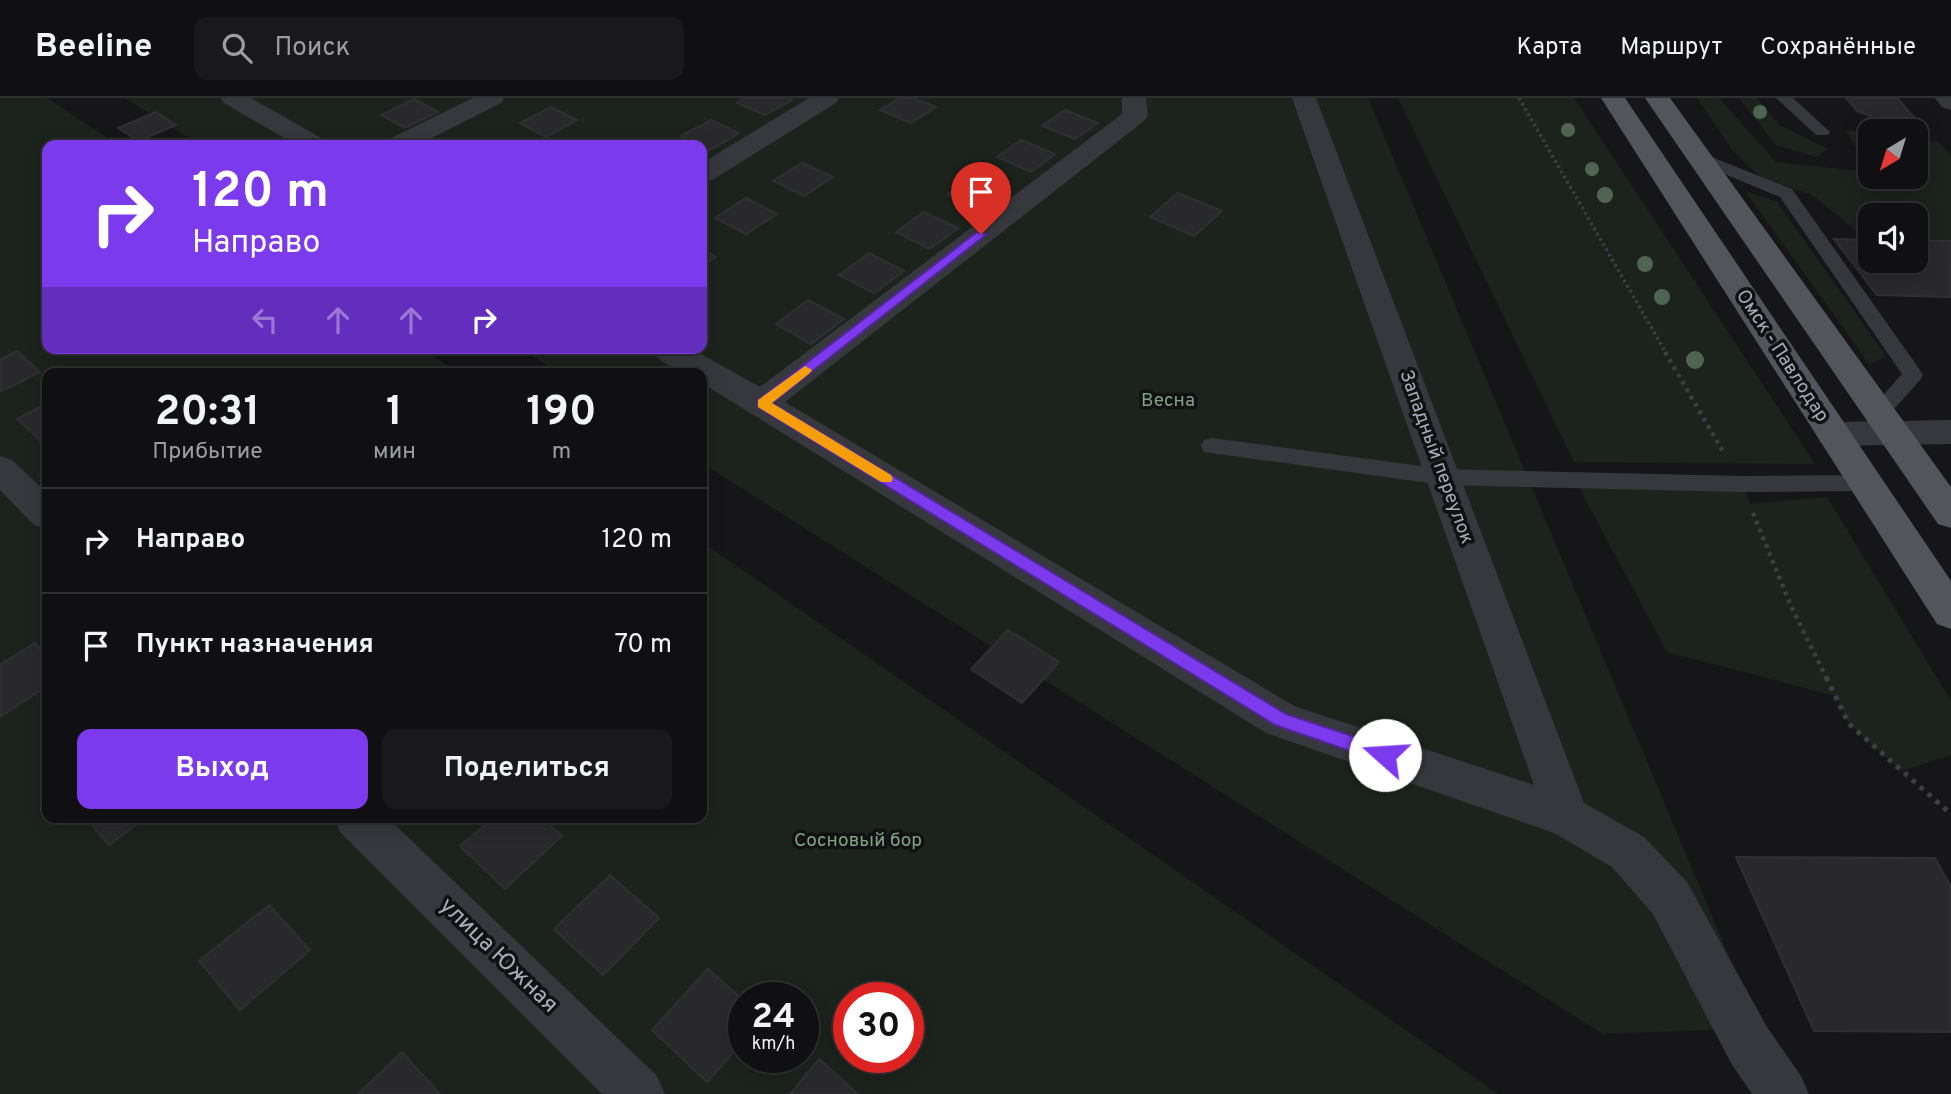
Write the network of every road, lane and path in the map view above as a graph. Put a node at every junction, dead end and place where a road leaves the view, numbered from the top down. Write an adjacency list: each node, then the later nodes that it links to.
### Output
1 (233, 98): 11 (street)
2 (492, 98): 12 (street)
3 (827, 98): 14 (street)
4 (1134, 98): 18 (street)
5 (1304, 98): 24 (street, Западный переулок)
6 (1519, 98): 26 (path)
7 (1613, 98): 21 (main road, Омск - Павлодар)
8 (1657, 98): 13 (main road)
9 (1784, 98): 10 (lane)
10 (1822, 132)
11 (305, 140)
12 (408, 140)
13 (1699, 157): 19 (main road); 19 (lane)
14 (707, 171)
15 (676, 354): 16 (street)
16 (700, 368)
17 (707, 372): 18 (street)
18 (762, 403): 31 (street)
19 (1886, 422): 20 (street); 21 (street); 28 (main road)
20 (1951, 432)
21 (1833, 434): 25 (main road, Омск - Павлодар)
22 (1212, 446): 24 (lane)
23 (0, 469): 27 (street)
24 (1443, 477): 26 (lane); 31 (street, Западный переулок)
25 (1866, 483): 26 (lane); 29 (main road, Омск - Павлодар)
26 (1742, 484): 30 (path)
27 (42, 510)
28 (1951, 514)
29 (1951, 613)
30 (1951, 814)
31 (1567, 817): 34 (street)
32 (362, 823): 33 (street, улица Южная)
33 (639, 1094)
34 (1783, 1094)

